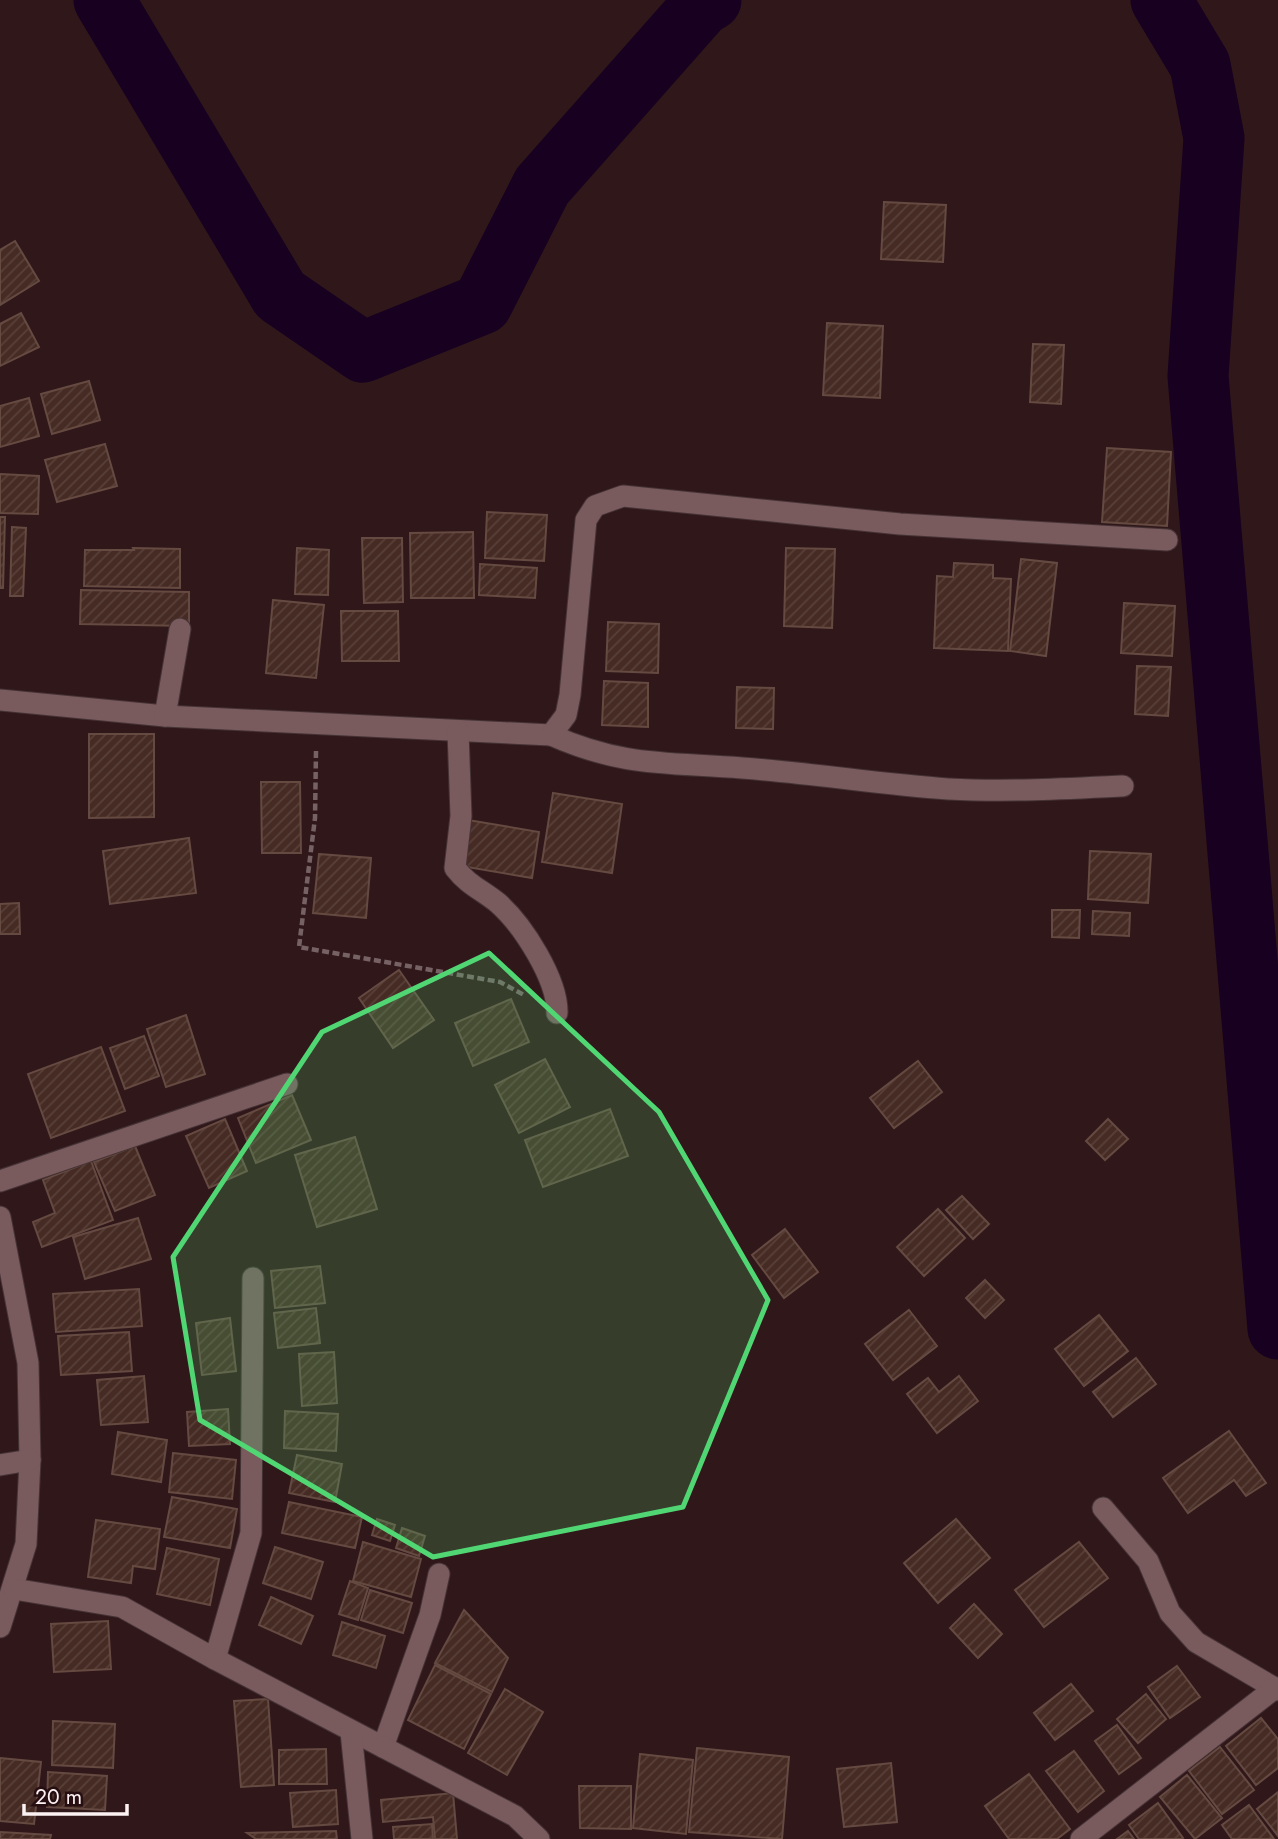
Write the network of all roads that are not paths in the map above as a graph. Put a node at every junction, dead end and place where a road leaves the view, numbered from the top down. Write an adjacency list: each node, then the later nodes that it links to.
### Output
1 (1167, 540): 6 (street)
2 (180, 629): 4 (street)
3 (0, 700): 4 (street)
4 (165, 716): 5 (street)
5 (458, 731): 6 (street); 8 (street)
6 (551, 735): 7 (street)
7 (1123, 786)
8 (557, 1013)
9 (287, 1084): 10 (street)
10 (0, 1181)
11 (0, 1217): 13 (street)
12 (253, 1278): 19 (street)
13 (30, 1460): 14 (street); 17 (street)
14 (0, 1465)
15 (1103, 1508): 20 (street)
16 (439, 1574): 22 (street)
17 (14, 1589): 18 (street); 19 (street)
18 (0, 1627)
19 (215, 1659): 21 (street)
20 (1276, 1689): 25 (street)
21 (351, 1732): 22 (street); 23 (street)
22 (383, 1747): 24 (street)
23 (362, 1839)
24 (539, 1839)
25 (1081, 1839)

